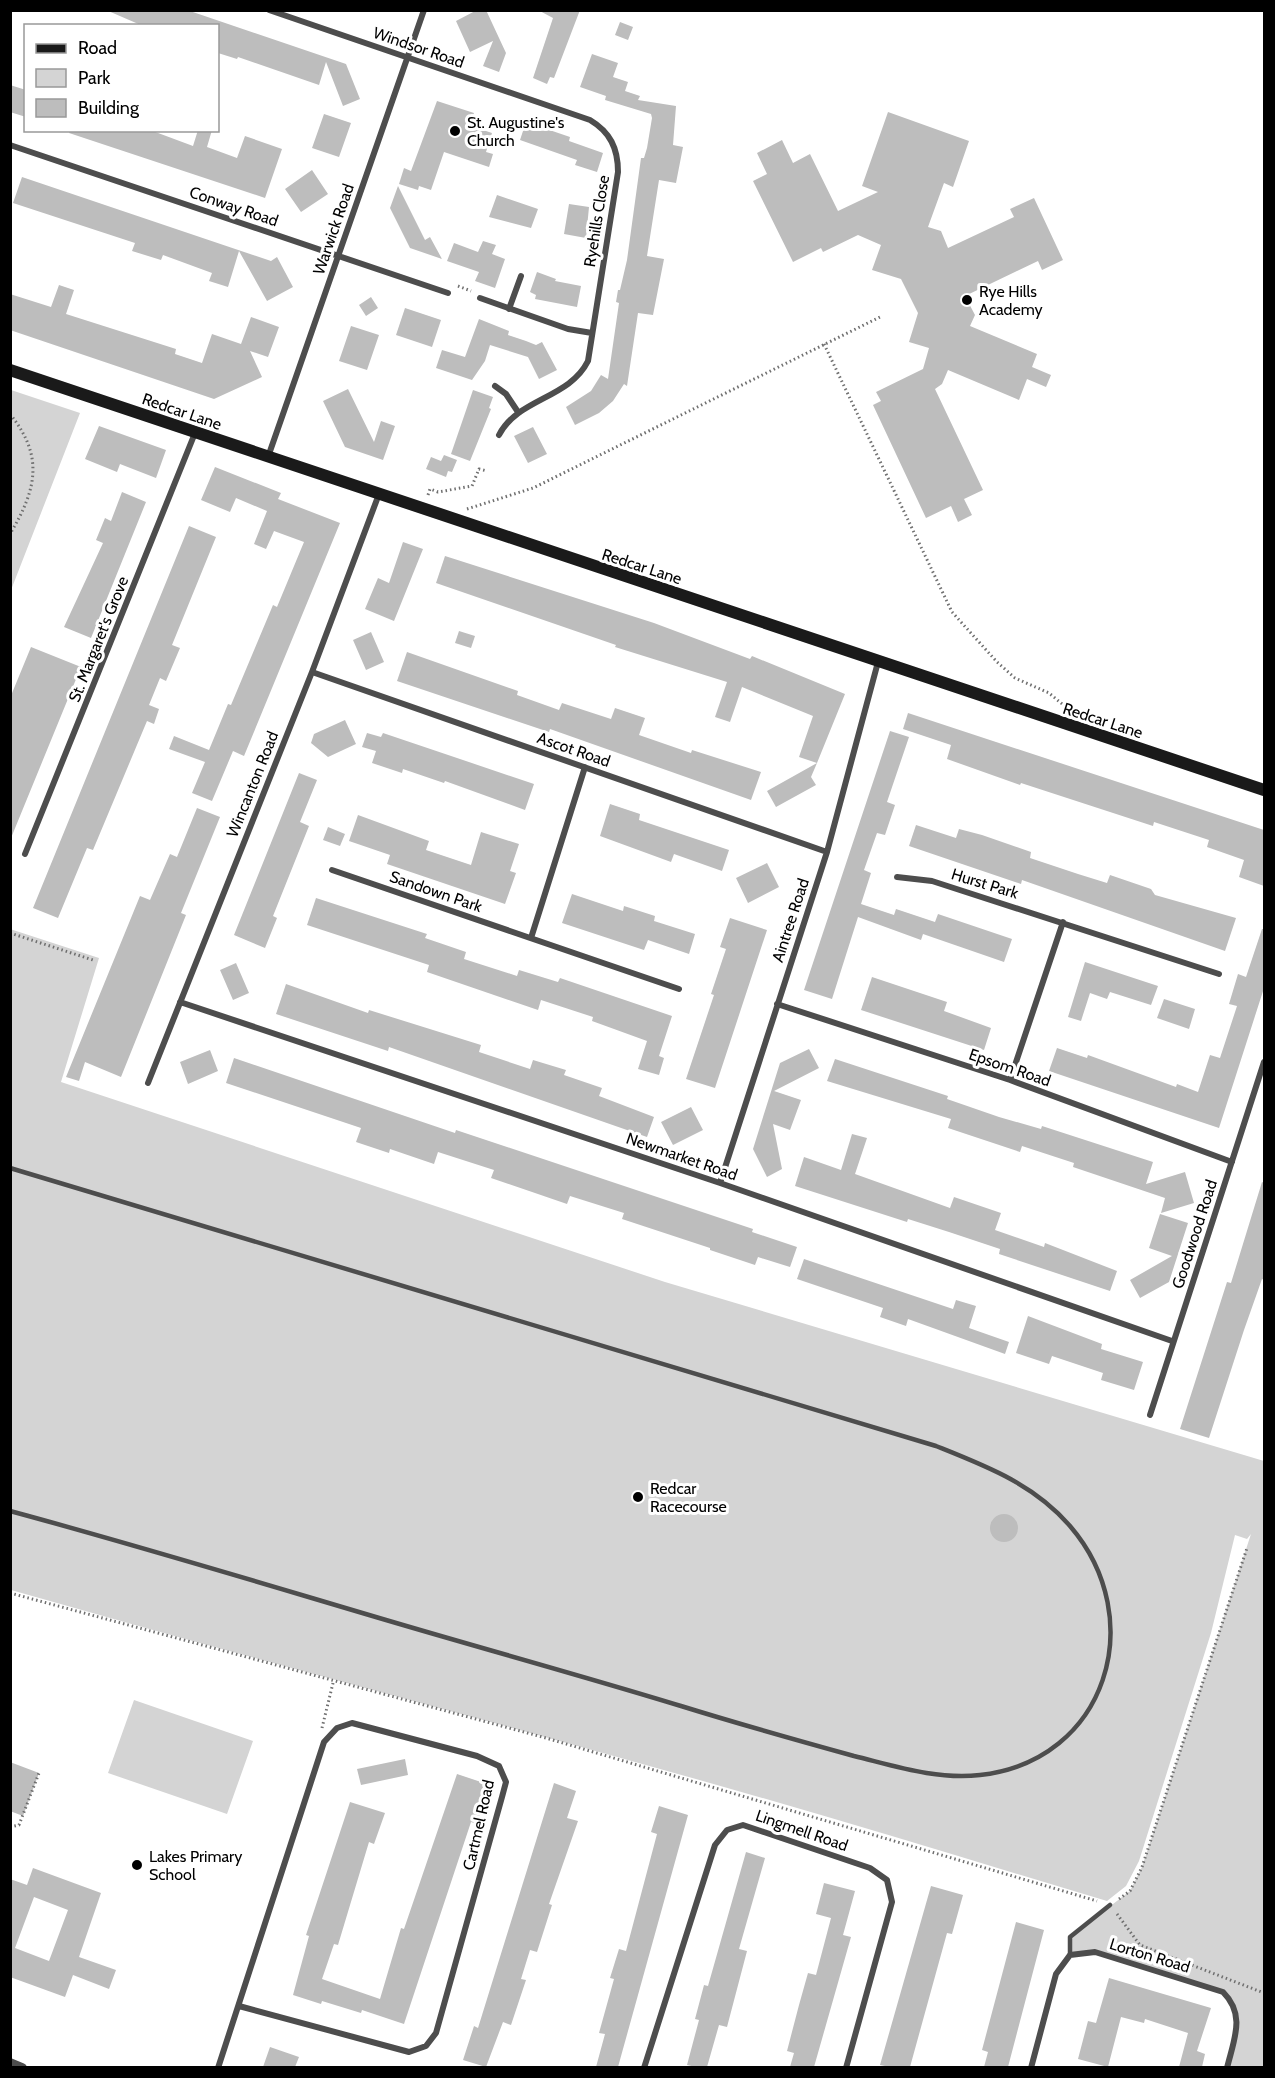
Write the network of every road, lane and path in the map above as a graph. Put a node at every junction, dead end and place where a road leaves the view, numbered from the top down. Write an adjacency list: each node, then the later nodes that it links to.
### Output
1 (269, 10): 3 (street, Windsor Road)
2 (424, 10): 3 (street, Warwick Road)
3 (407, 57): 4 (street, Windsor Road); 6 (street, Warwick Road)
4 (526, 99): 12 (street, Ryehills Close)
5 (10, 145): 6 (street, Conway Road)
6 (338, 255): 8 (street, Conway Road); 20 (street, Warwick Road)
7 (521, 276): 10 (street)
8 (448, 293): 9 (path)
9 (480, 298): 10 (street)
10 (509, 309): 12 (street)
11 (880, 317): 13 (path)
12 (592, 333): 16 (street, Ryehills Close)
13 (824, 344): 24 (path); 28 (path)
14 (10, 370): 18 (main road, Redcar Lane)
15 (495, 386): 16 (street)
16 (518, 412): 19 (street, Ryehills Close)
17 (10, 414): 25 (path)
18 (195, 433): 20 (main road, Redcar Lane); 32 (street, St. Margaret's Grove)
19 (499, 435)
20 (268, 457): 22 (main road, Redcar Lane)
21 (487, 471): 23 (path)
22 (379, 494): 23 (main road, Redcar Lane); 27 (street, Wincanton Road)
23 (423, 510): 24 (main road, Redcar Lane)
24 (439, 516): 26 (main road, Redcar Lane)
25 (10, 534)
26 (878, 663): 28 (main road, Redcar Lane); 31 (street, Aintree Road)
27 (312, 672): 29 (street, Ascot Road); 41 (street, Wincanton Road)
28 (1069, 727): 30 (main road, Redcar Lane)
29 (585, 768): 31 (street, Ascot Road); 37 (street)
30 (1264, 790)
31 (827, 852): 42 (street, Aintree Road)
32 (26, 855)
33 (332, 870): 37 (street, Sandown Park)
34 (897, 876): 35 (street, Hurst Park)
35 (1064, 922): 39 (street, Hurst Park); 44 (street)
36 (10, 933): 38 (path)
37 (531, 938): 40 (street, Sandown Park)
38 (93, 960)
39 (1219, 974)
40 (679, 988)
41 (180, 1002): 45 (street, Wincanton Road); 48 (street, Newmarket Road)
42 (777, 1004): 44 (street, Epsom Road); 48 (street, Aintree Road)
43 (1264, 1062): 46 (street, Goodwood Road)
44 (1010, 1080): 46 (street, Epsom Road)
45 (148, 1083)
46 (1232, 1162): 49 (street, Goodwood Road)
47 (10, 1168): 51 (lane)
48 (720, 1183): 49 (street, Newmarket Road)
49 (1172, 1341): 50 (street, Goodwood Road)
50 (1150, 1415)
51 (10, 1511)
52 (1247, 1548): 58 (path)
53 (10, 1593): 54 (path)
54 (333, 1683): 55 (path); 58 (path)
55 (324, 1742): 61 (street); 61 (street, Cartmel Road)
56 (39, 1773): 57 (path)
57 (10, 1827)
58 (1110, 1905): 59 (lane); 60 (path)
59 (1070, 1955): 67 (street); 68 (street, Lorton Road)
60 (1264, 1993)
61 (239, 2006): 64 (street)
62 (10, 2063): 63 (street)
63 (22, 2067)
64 (218, 2067)
65 (644, 2067): 66 (street, Lingmell Road)
66 (846, 2067)
67 (1030, 2067)
68 (1227, 2067)

